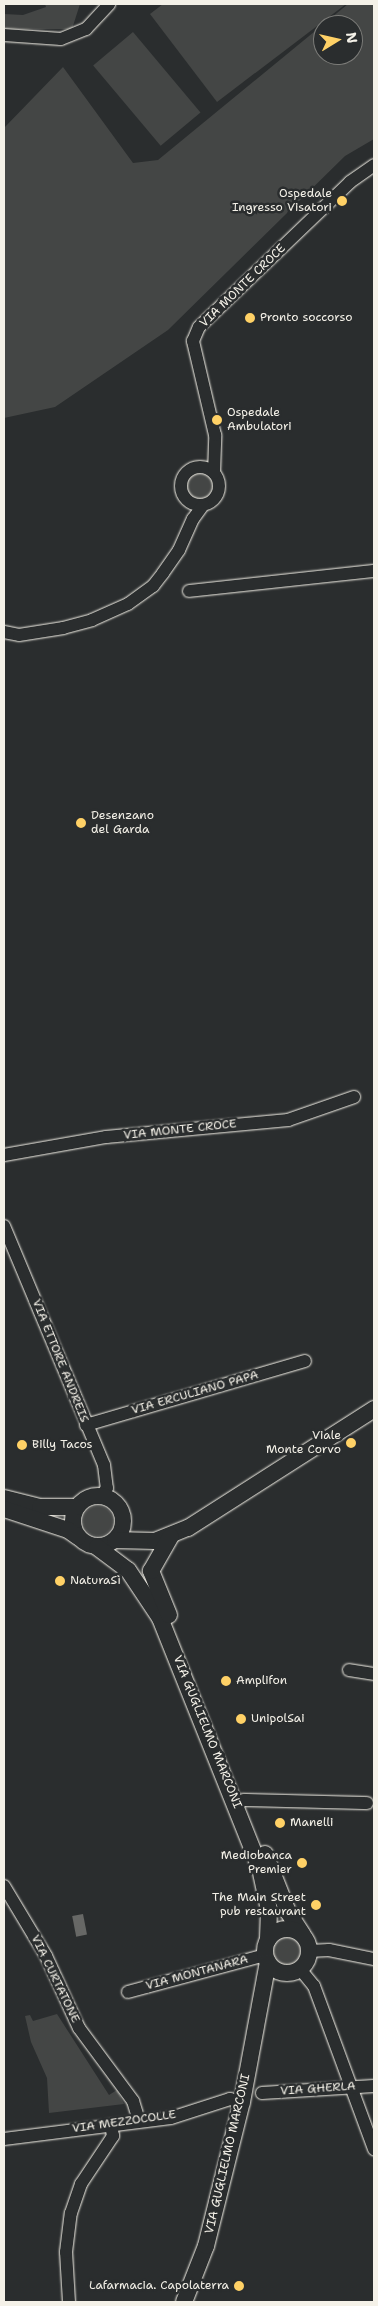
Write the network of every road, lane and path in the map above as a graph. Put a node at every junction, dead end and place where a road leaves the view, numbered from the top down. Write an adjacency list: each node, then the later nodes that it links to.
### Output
1 (109, 4): 2 (street)
2 (4, 35)
3 (374, 165): 4 (street, VIA MONTE CROCE)
4 (216, 453): 5 (street); 6 (street, VIA MONTE CROCE)
5 (201, 466): 6 (street); 7 (street)
6 (214, 473): 7 (street)
7 (197, 504): 10 (street)
8 (374, 571): 9 (street)
9 (190, 591)
10 (4, 632)
11 (354, 1097): 12 (street, VIA MONTE CROCE)
12 (4, 1155)
13 (4, 1226): 16 (street, VIA ETTORE ANDREIS)
14 (305, 1361): 16 (street, VIA ERCULIANO PAPA)
15 (368, 1413): 21 (main road)
16 (86, 1424): 17 (street, VIA ETTORE ANDREIS)
17 (101, 1496): 19 (main road); 22 (main road)
18 (4, 1498): 19 (main road)
19 (77, 1507): 24 (main road)
20 (4, 1509): 24 (main road, VIA GUGLIELMO MARCONI)
21 (204, 1515): 22 (main road); 23 (main road)
22 (123, 1519): 25 (main road)
23 (171, 1536): 25 (main road); 27 (main road, VIA GUGLIELMO MARCONI)
24 (78, 1537): 26 (main road, VIA GUGLIELMO MARCONI)
25 (115, 1540): 26 (main road); 27 (main road, VIA GUGLIELMO MARCONI)
26 (98, 1547): 35 (main road, VIA GUGLIELMO MARCONI)
27 (164, 1604): 30 (main road, VIA GUGLIELMO MARCONI)
28 (349, 1670): 29 (street)
29 (374, 1674)
30 (243, 1800): 31 (street); 33 (main road, VIA GUGLIELMO MARCONI)
31 (367, 1803)
32 (4, 1886): 44 (street, VIA CURTATONE)
33 (302, 1935): 34 (main road, VIA GUGLIELMO MARCONI); 35 (main road)
34 (309, 1951): 36 (street); 37 (main road, VIA GUGLIELMO MARCONI)
35 (267, 1952): 37 (main road); 38 (street, VIA MONTANARA); 39 (main road, VIA GUGLIELMO MARCONI)
36 (374, 1959)
37 (296, 1970): 39 (main road, VIA GUGLIELMO MARCONI); 40 (street)
38 (128, 1992)
39 (262, 2002): 43 (main road, VIA GUGLIELMO MARCONI)
40 (354, 2086): 41 (street, VIA GHERLA); 42 (street, VIA GHERLA); 47 (street)
41 (374, 2086)
42 (262, 2093)
43 (242, 2102): 44 (street, VIA MEZZOCOLLE); 49 (main road, VIA GUGLIELMO MARCONI)
44 (139, 2121): 45 (street, VIA MEZZOCOLLE)
45 (111, 2125): 46 (street, VIA MEZZOCOLLE); 48 (street)
46 (4, 2139)
47 (374, 2149)
48 (70, 2302)
49 (184, 2302)

